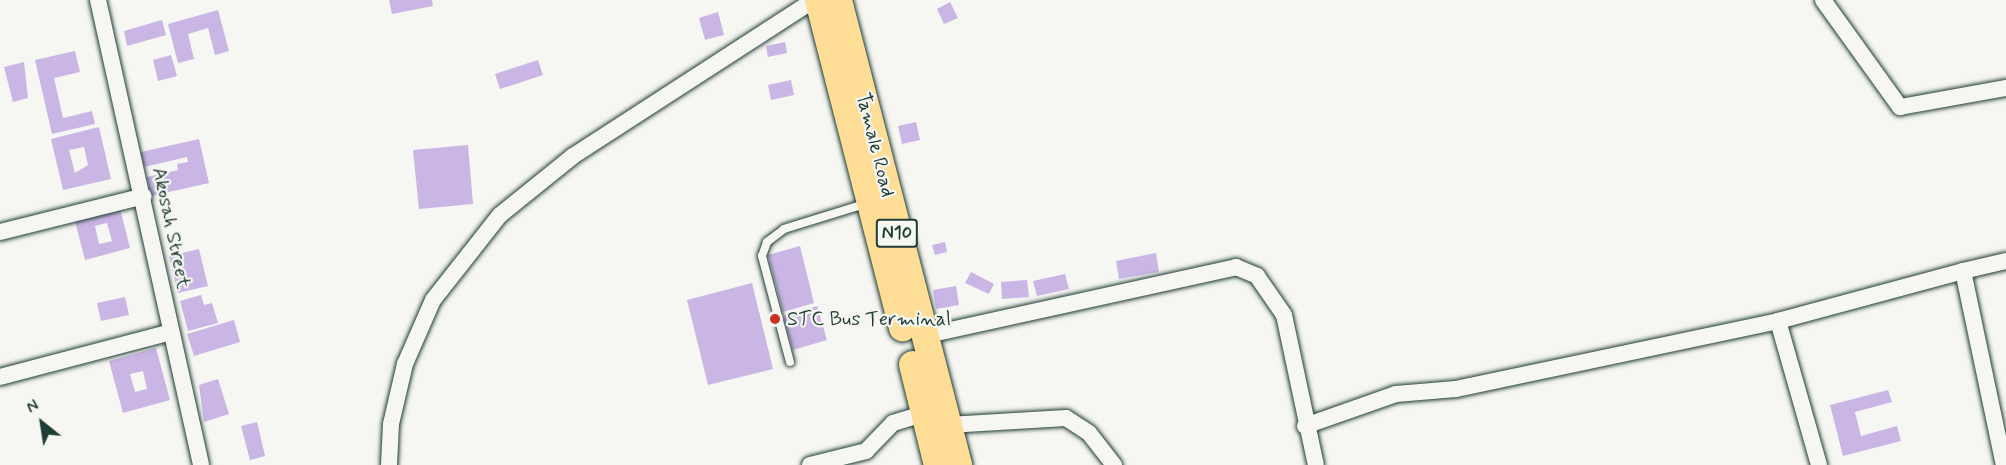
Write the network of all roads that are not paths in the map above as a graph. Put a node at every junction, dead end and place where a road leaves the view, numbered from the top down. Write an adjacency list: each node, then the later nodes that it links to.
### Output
1 (98, 0): 6 (street, Akosah Street)
2 (816, 0): 7 (highway, Tamale Road / N10); 19 (street)
3 (837, 0): 7 (highway, Tamale Road / N10)
4 (1823, 0): 5 (street)
5 (2006, 88)
6 (144, 196): 8 (street); 12 (street, Akosah Street)
7 (879, 214): 13 (highway, Tamale Road / N10); 14 (lane); 16 (highway, Tamale Road / N10)
8 (0, 232)
9 (2006, 261): 10 (street)
10 (1963, 271): 11 (street); 26 (street)
11 (1778, 321): 17 (street); 25 (street)
12 (171, 332): 15 (street); 18 (street, Akosah Street)
13 (923, 336): 16 (highway, Tamale Road / N10); 17 (street)
14 (790, 362)
15 (0, 377)
16 (936, 419): 20 (street); 21 (highway, Tamale Road / N10); 22 (highway, Tamale Road / N10); 23 (street)
17 (1305, 426): 24 (street)
18 (201, 465)
19 (389, 465)
20 (810, 465)
21 (937, 465)
22 (958, 465)
23 (1114, 465)
24 (1316, 465)
25 (1819, 465)
26 (2004, 465)

